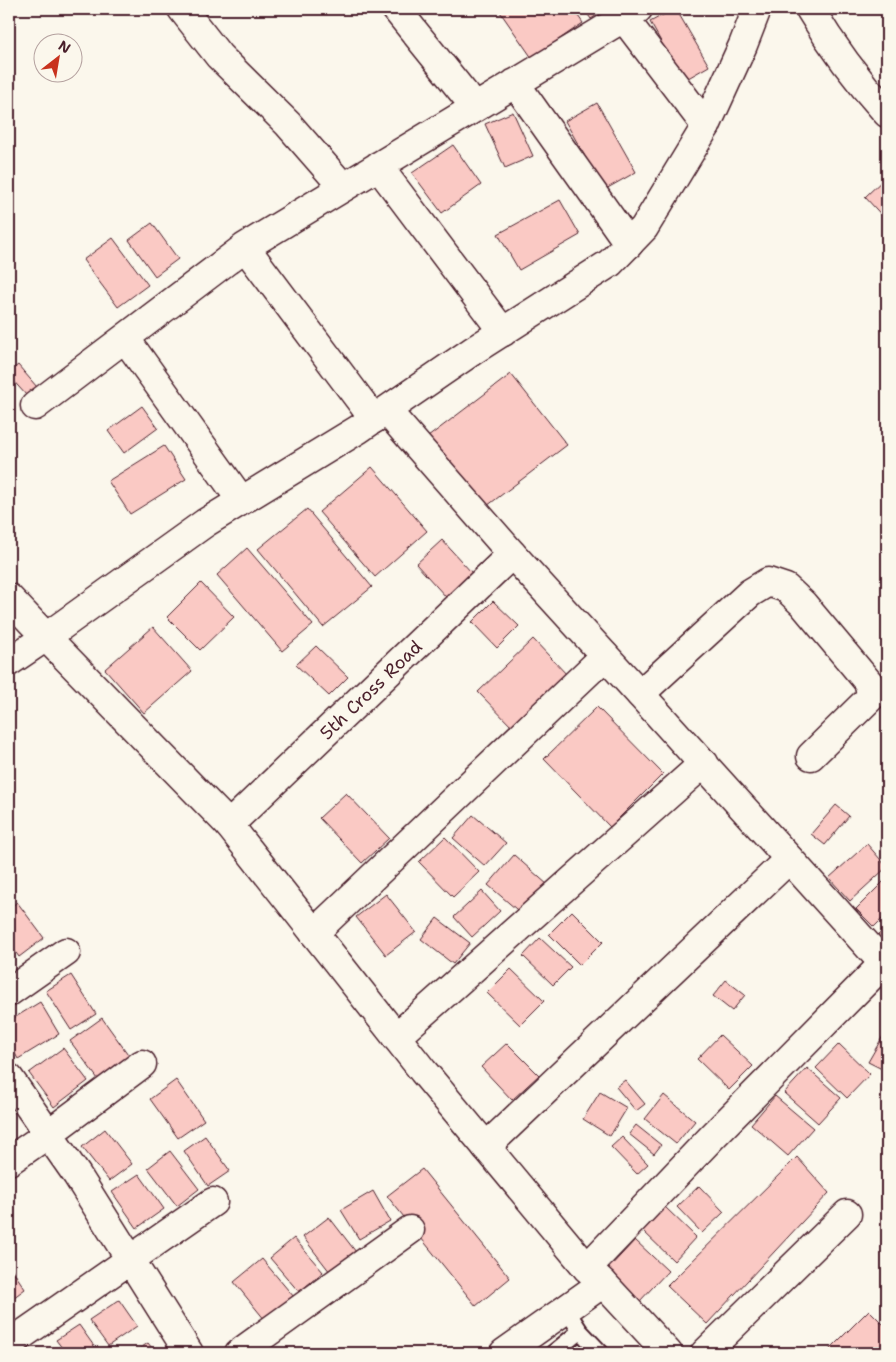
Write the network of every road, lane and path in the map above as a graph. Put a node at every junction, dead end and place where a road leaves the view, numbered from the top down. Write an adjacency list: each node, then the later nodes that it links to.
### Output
1 (182, 9): 11 (street)
2 (396, 9): 7 (street)
3 (757, 9): 9 (street)
4 (810, 9): 8 (street)
5 (630, 13): 6 (street); 9 (street)
6 (514, 83): 7 (street); 12 (street)
7 (475, 107): 10 (street)
8 (887, 114)
9 (706, 126): 12 (street)
10 (378, 166): 11 (street); 14 (street)
11 (343, 187): 13 (street)
12 (629, 244): 14 (street)
13 (245, 247): 15 (street); 17 (street)
14 (503, 332): 17 (street)
15 (125, 338): 16 (street); 18 (street)
16 (35, 406)
17 (381, 415): 18 (street); 19 (street)
18 (240, 500): 21 (street)
19 (512, 554): 22 (street); 27 (street, 5th Cross Road)
20 (9, 598): 21 (street)
21 (46, 636): 23 (street); 27 (street)
22 (606, 656): 24 (street); 29 (street)
23 (9, 662)
24 (640, 694): 25 (street); 26 (street)
25 (811, 756)
26 (704, 763): 28 (street); 33 (street)
27 (229, 825): 29 (street)
28 (790, 859): 31 (street); 37 (street)
29 (314, 933): 33 (street)
30 (66, 952): 32 (street)
31 (886, 965): 43 (street)
32 (9, 992)
33 (396, 1037): 37 (street)
34 (142, 1064): 36 (street)
35 (9, 1078): 36 (street)
36 (48, 1134): 38 (street); 42 (street)
37 (486, 1147): 43 (street)
38 (9, 1161)
39 (212, 1202): 42 (street)
40 (847, 1214): 52 (street)
41 (410, 1230): 47 (street)
42 (130, 1259): 45 (street); 46 (street)
43 (595, 1276): 44 (street); 51 (street)
44 (573, 1320): 48 (street); 49 (lane); 50 (lane)
45 (9, 1344)
46 (189, 1353)
47 (239, 1353)
48 (504, 1353)
49 (553, 1353)
50 (601, 1353)
51 (668, 1353)
52 (705, 1353)

